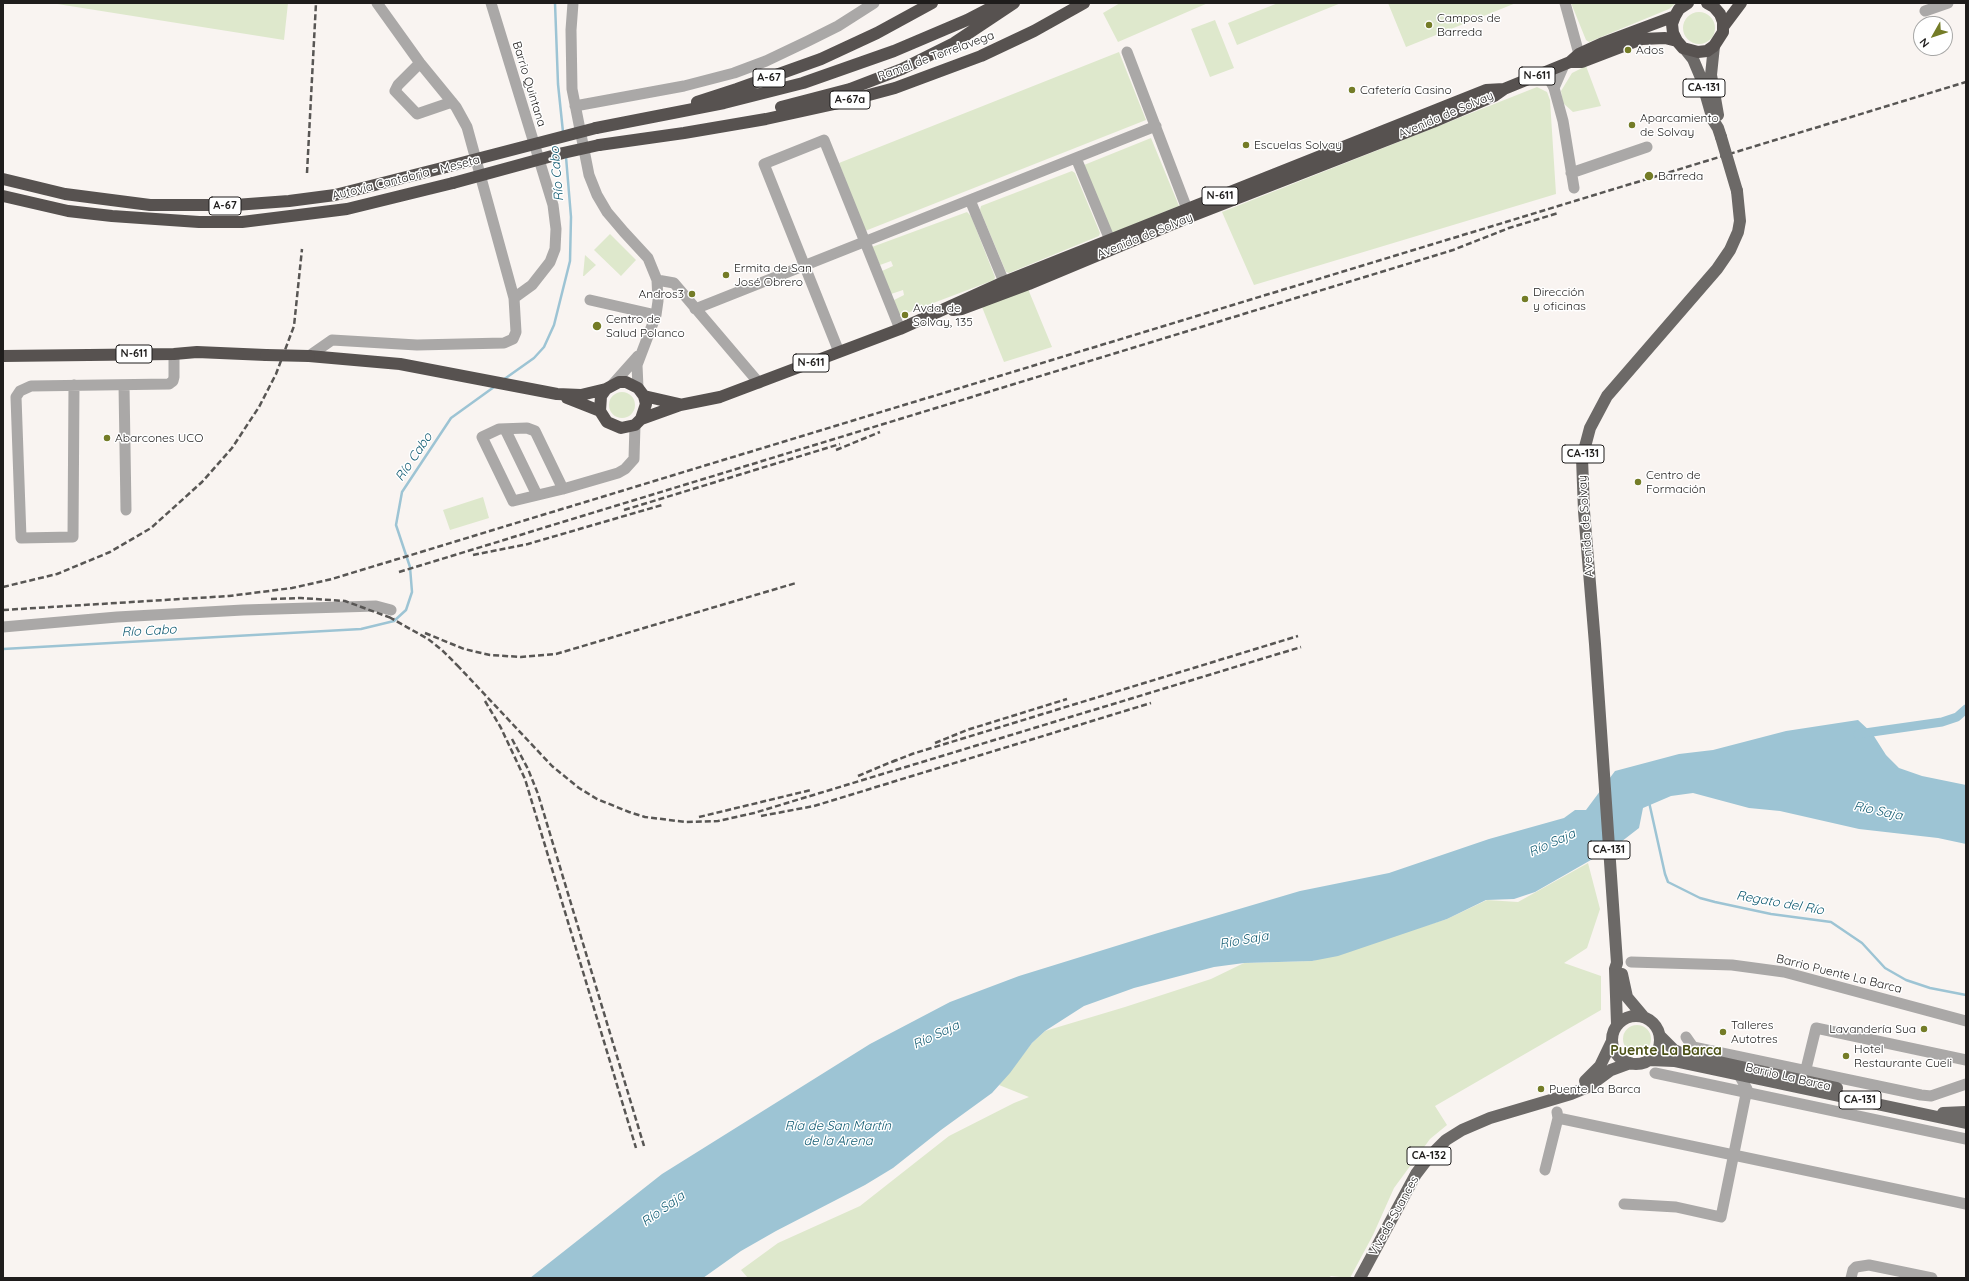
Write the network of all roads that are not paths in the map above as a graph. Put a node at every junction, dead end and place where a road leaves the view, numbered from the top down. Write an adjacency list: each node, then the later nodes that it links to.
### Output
1 (377, 3): 21 (street)
2 (491, 3): 44 (street, Barrio Quintana)
3 (573, 3): 26 (street)
4 (874, 3): 26 (street)
5 (932, 3): 28 (highway, A-67)
6 (1000, 3): 28 (highway, Ramal de Torrelavega / A-67a)
7 (1014, 3): 30 (highway, A-67)
8 (1084, 3): 30 (highway, Ramal de Torrelavega / A-67a)
9 (1565, 3): 20 (street)
10 (1688, 3): 15 (highway, N-611)
11 (1741, 3): 16 (highway)
12 (1948, 3): 14 (street)
13 (1711, 4): 16 (highway)
14 (1925, 11)
15 (1675, 16): 17 (highway); 20 (highway, Avenida de Solvay / N-611)
16 (1723, 27): 18 (highway)
17 (1681, 45): 18 (highway, N-611); 20 (highway, Avenida de Solvay / N-611); 29 (main road, CA-131)
18 (1714, 46): 29 (main road, CA-131)
19 (1127, 52): 27 (street, Avenida de Solvay)
20 (1571, 60): 22 (highway, Avenida de Solvay / N-611); 23 (street)
21 (420, 63): 25 (street); 25 (street)
22 (1546, 73): 23 (street); 24 (highway, Avenida de Solvay / N-611)
23 (1554, 88): 33 (street)
24 (1504, 89): 38 (highway, Avenida de Solvay / N-611); 47 (highway, Avenida de Solvay / N-611)
25 (452, 102): 44 (street)
26 (575, 106): 42 (street)
27 (1156, 126): 32 (street); 38 (street, Avenida de Solvay)
28 (596, 128): 34 (highway, Autovía Cantabria - Meseta / A-67, bridge)
29 (1719, 132): 73 (main road, Avenida de Solvay / CA-131, bridge)
30 (599, 145): 36 (highway, Autovía Cantabria - Meseta / A-67, bridge)
31 (1647, 147): 33 (street)
32 (1076, 158): 37 (street); 39 (street, Avenida de Solvay)
33 (1571, 173): 35 (street)
34 (3, 179)
35 (1574, 188)
36 (3, 196)
37 (970, 200): 40 (street); 43 (street)
38 (1187, 209): 39 (highway, Avenida de Solvay / N-611)
39 (1110, 240): 43 (highway, Avenida de Solvay / N-611)
40 (865, 242): 41 (street); 41 (street); 49 (street)
41 (805, 266): 46 (street); 51 (street)
42 (656, 280): 46 (street); 48 (street)
43 (1004, 282): 47 (highway, Avenida de Solvay / N-611)
44 (514, 298): 54 (street)
45 (590, 300): 48 (street)
46 (695, 308): 55 (street)
47 (940, 312): 49 (highway, Avenida de Solvay / N-611)
48 (656, 315): 50 (street)
49 (900, 329): 51 (highway, Avenida de Solvay / N-611)
50 (644, 347): 58 (street); 59 (street)
51 (839, 352): 55 (highway, Avenida de Solvay / N-611)
52 (174, 354): 53 (highway, N-611); 54 (highway, N-611, bridge); 57 (street)
53 (3, 356)
54 (309, 356): 60 (highway, N-611)
55 (759, 383): 61 (highway, Avenida de Solvay / N-611)
56 (74, 385): 56 (street); 57 (street)
57 (124, 385): 69 (street)
58 (609, 387): 59 (highway, N-611); 60 (highway, N-611); 62 (highway)
59 (641, 392): 61 (highway, N-611); 63 (highway)
60 (557, 394): 62 (highway, N-611)
61 (680, 405): 63 (highway, N-611)
62 (600, 411): 64 (highway, N-611)
63 (638, 422): 64 (highway, N-611); 66 (street)
64 (621, 428): 66 (street)
65 (506, 429): 67 (street); 68 (street); 68 (street)
66 (633, 451): 67 (street)
67 (563, 489): 68 (street)
68 (537, 496)
69 (126, 510)
70 (392, 610): 71 (street)
71 (3, 627)
72 (1631, 962): 75 (street, Barrio Puente La Barca)
73 (1617, 963): 74 (main road, CA-131); 76 (main road, CA-131)
74 (1643, 1016): 76 (main road); 77 (main road, CA-131)
75 (1966, 1021)
76 (1617, 1024): 79 (main road, CA-131)
77 (1660, 1036): 80 (main road, Barrio La Barca / CA-131); 81 (main road)
78 (1686, 1038): 85 (street)
79 (1612, 1041): 83 (main road); 88 (main road, Viveda-Suances / CA-132)
80 (1706, 1059): 85 (main road, Barrio La Barca / CA-131); 87 (main road)
81 (1650, 1060): 83 (main road, CA-131); 87 (main road, Barrio La Barca / CA-131)
82 (1966, 1060): 85 (street)
83 (1630, 1063): 88 (main road, Viveda-Suances / CA-132)
84 (1656, 1073): 87 (street, Barrio La Barca)
85 (1805, 1075): 86 (street); 87 (main road); 89 (main road, Barrio La Barca / CA-131)
86 (1966, 1084)
87 (1752, 1085): 90 (main road, Barrio La Barca / CA-131); 91 (street, Barrio La Barca); 92 (street, Barrio La Barca)
88 (1582, 1088): 96 (main road, Viveda-Suances / CA-132)
89 (1966, 1112)
90 (1966, 1123)
91 (1966, 1139)
92 (1734, 1155): 93 (street); 94 (street, Barrio La Barca); 95 (street)
93 (1544, 1170)
94 (1624, 1204)
95 (1966, 1204)
96 (1360, 1278)
97 (1851, 1278): 98 (street)
98 (1932, 1278)

